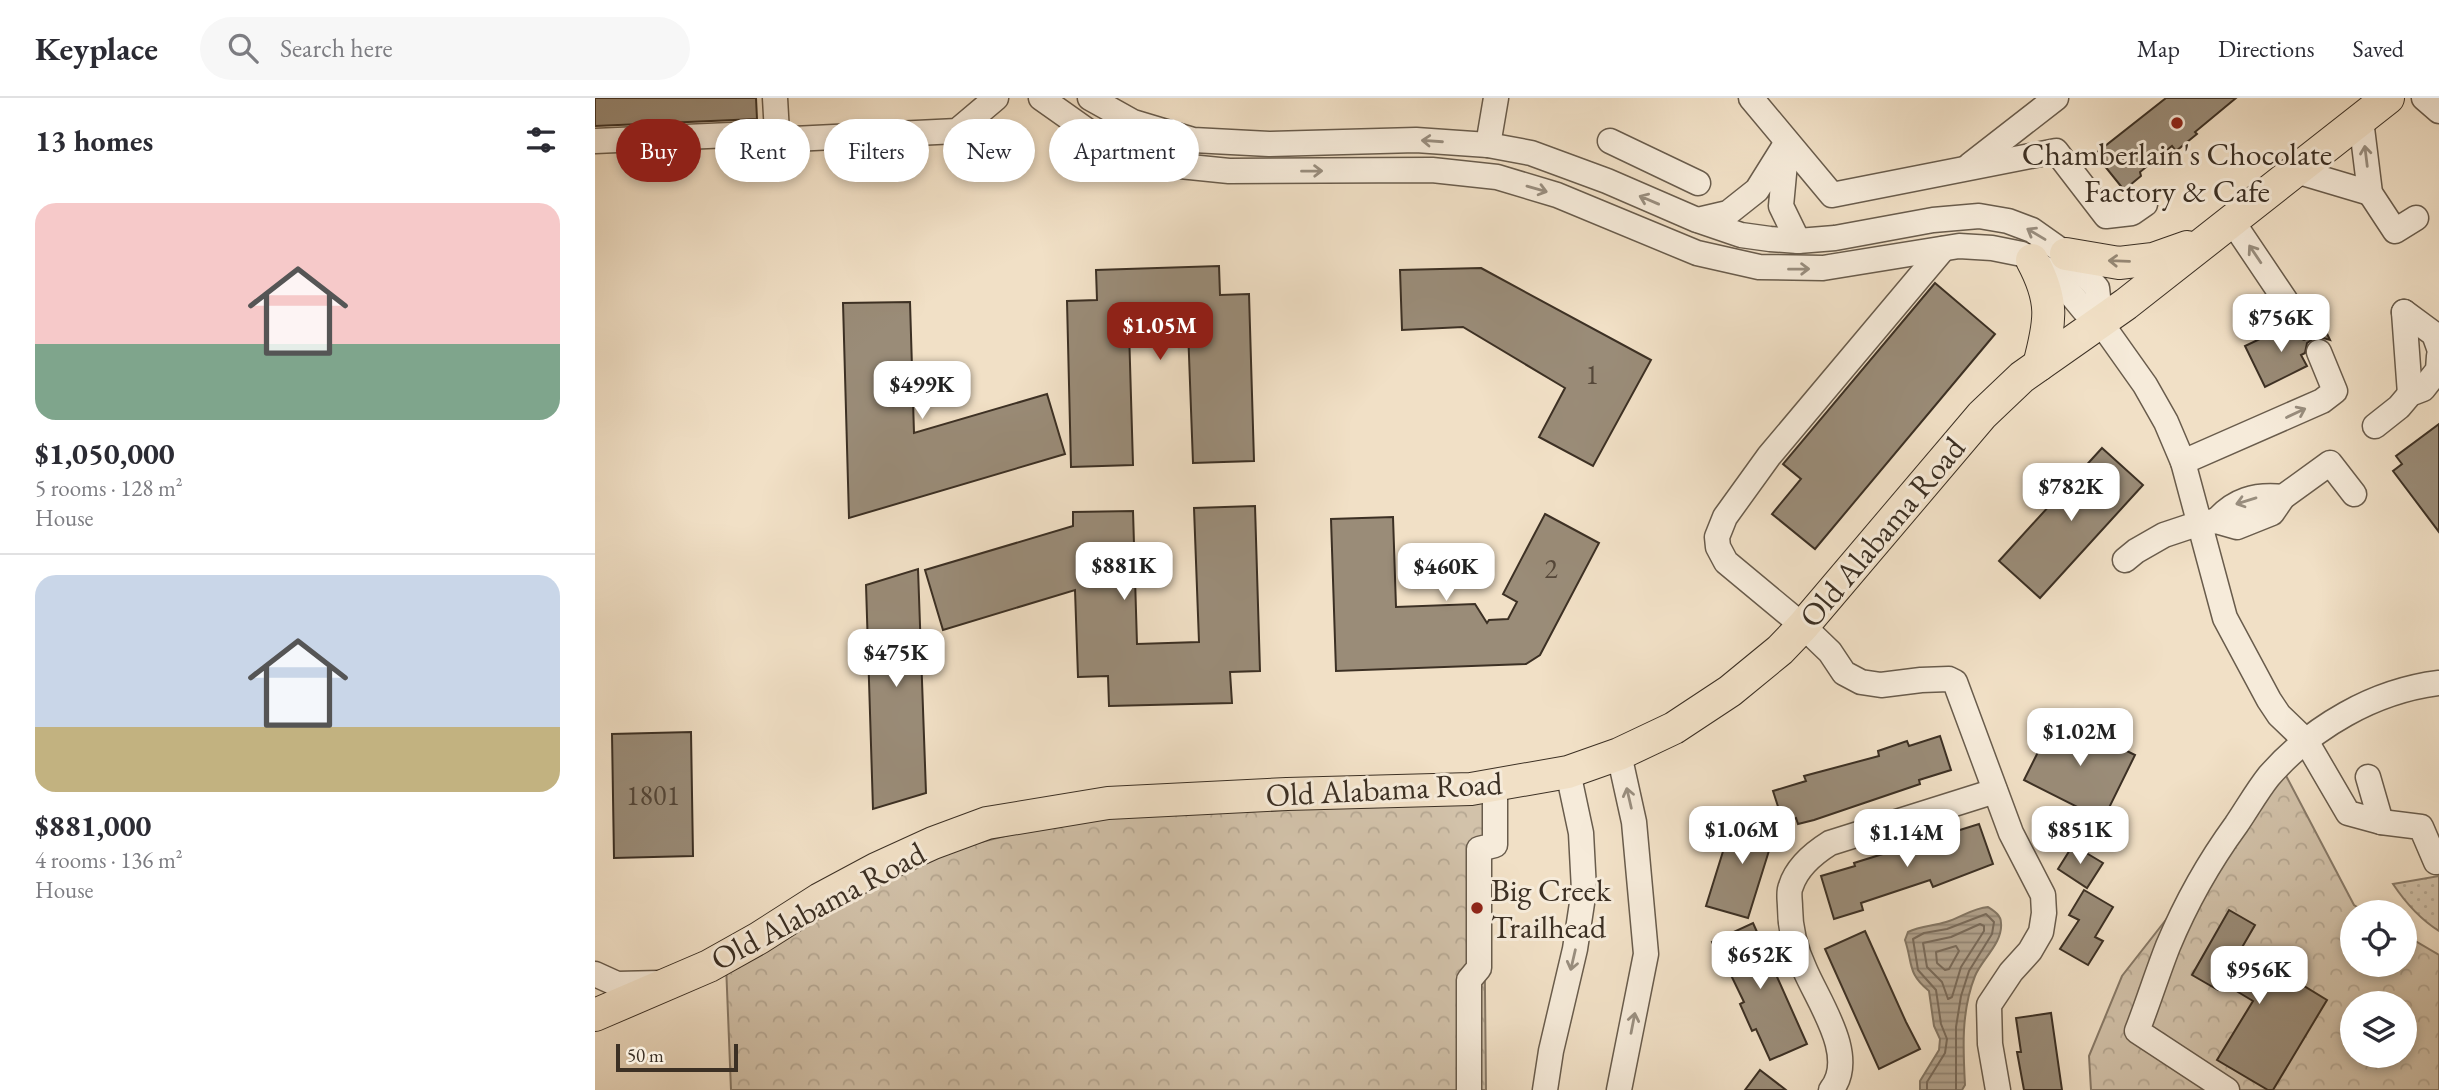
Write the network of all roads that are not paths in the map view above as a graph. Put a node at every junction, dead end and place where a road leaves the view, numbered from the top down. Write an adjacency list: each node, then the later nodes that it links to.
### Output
1 (775, 98): 11 (street)
2 (996, 98): 13 (street)
3 (1041, 98): 34 (street, one-way to 34)
4 (1090, 98): 17 (street, one-way to 4)
5 (1496, 98): 17 (street)
6 (1751, 98): 16 (street)
7 (2424, 98): 10 (street)
8 (2047, 101): 18 (street)
9 (2376, 105): 19 (main road, Old Alabama Road); 22 (street, one-way to 9)
10 (2439, 111)
11 (776, 119)
12 (715, 136): 14 (street)
13 (810, 138)
14 (595, 141)
15 (1610, 141): 20 (street)
16 (1787, 142): 18 (street); 21 (street); 24 (street)
17 (1488, 145): 26 (street, one-way to 17)
18 (1963, 170): 23 (street)
19 (2296, 171): 22 (street); 27 (main road, Old Alabama Road)
20 (1698, 183)
21 (1757, 190): 26 (street); 28 (street)
22 (2370, 193): 25 (street)
23 (2145, 204)
24 (1781, 206): 29 (street); 30 (street)
25 (2416, 218)
26 (1697, 220): 28 (street)
27 (2220, 231): 32 (main road, one-way to 32); 36 (main road, Old Alabama Road); 37 (street, one-way to 27)
28 (1741, 235): 29 (street); 34 (street)
29 (1770, 239): 30 (street); 35 (street)
30 (1798, 241): 32 (street, one-way to 30)
31 (1943, 249): 33 (street); 35 (street, one-way to 31); 48 (street)
32 (2066, 254): 36 (street)
33 (2032, 260): 36 (street); 41 (main road)
34 (1735, 263): 35 (street)
35 (1763, 268)
36 (2101, 323): 41 (main road, Old Alabama Road); 44 (street)
37 (2302, 325)
38 (2439, 348): 42 (street)
39 (2319, 352): 44 (street, one-way to 39)
40 (2439, 356): 42 (street)
41 (2039, 365): 48 (main road, Old Alabama Road)
42 (2410, 394): 43 (street)
43 (2375, 426)
44 (2183, 462): 46 (street)
45 (2354, 494): 46 (street)
46 (2208, 522): 47 (street); 50 (street)
47 (2125, 560)
48 (1804, 626): 51 (main road, Old Alabama Road); 55 (street)
49 (2439, 682): 50 (street)
50 (2305, 741): 56 (street); 66 (street)
51 (1619, 754): 52 (main road, Old Alabama Road); 63 (street, one-way to 51)
52 (1568, 772): 54 (main road, Old Alabama Road); 62 (street, one-way to 62)
53 (2368, 777): 56 (street)
54 (1495, 786): 59 (main road, Old Alabama Road); 61 (street)
55 (1995, 791): 64 (street); 65 (street)
56 (2381, 822): 57 (street)
57 (2436, 862)
58 (595, 974): 59 (street)
59 (668, 984): 60 (main road, Old Alabama Road)
60 (595, 1014)
61 (1469, 1090)
62 (1545, 1090)
63 (1619, 1090)
64 (1831, 1090)
65 (1998, 1090)
66 (2227, 1090)

